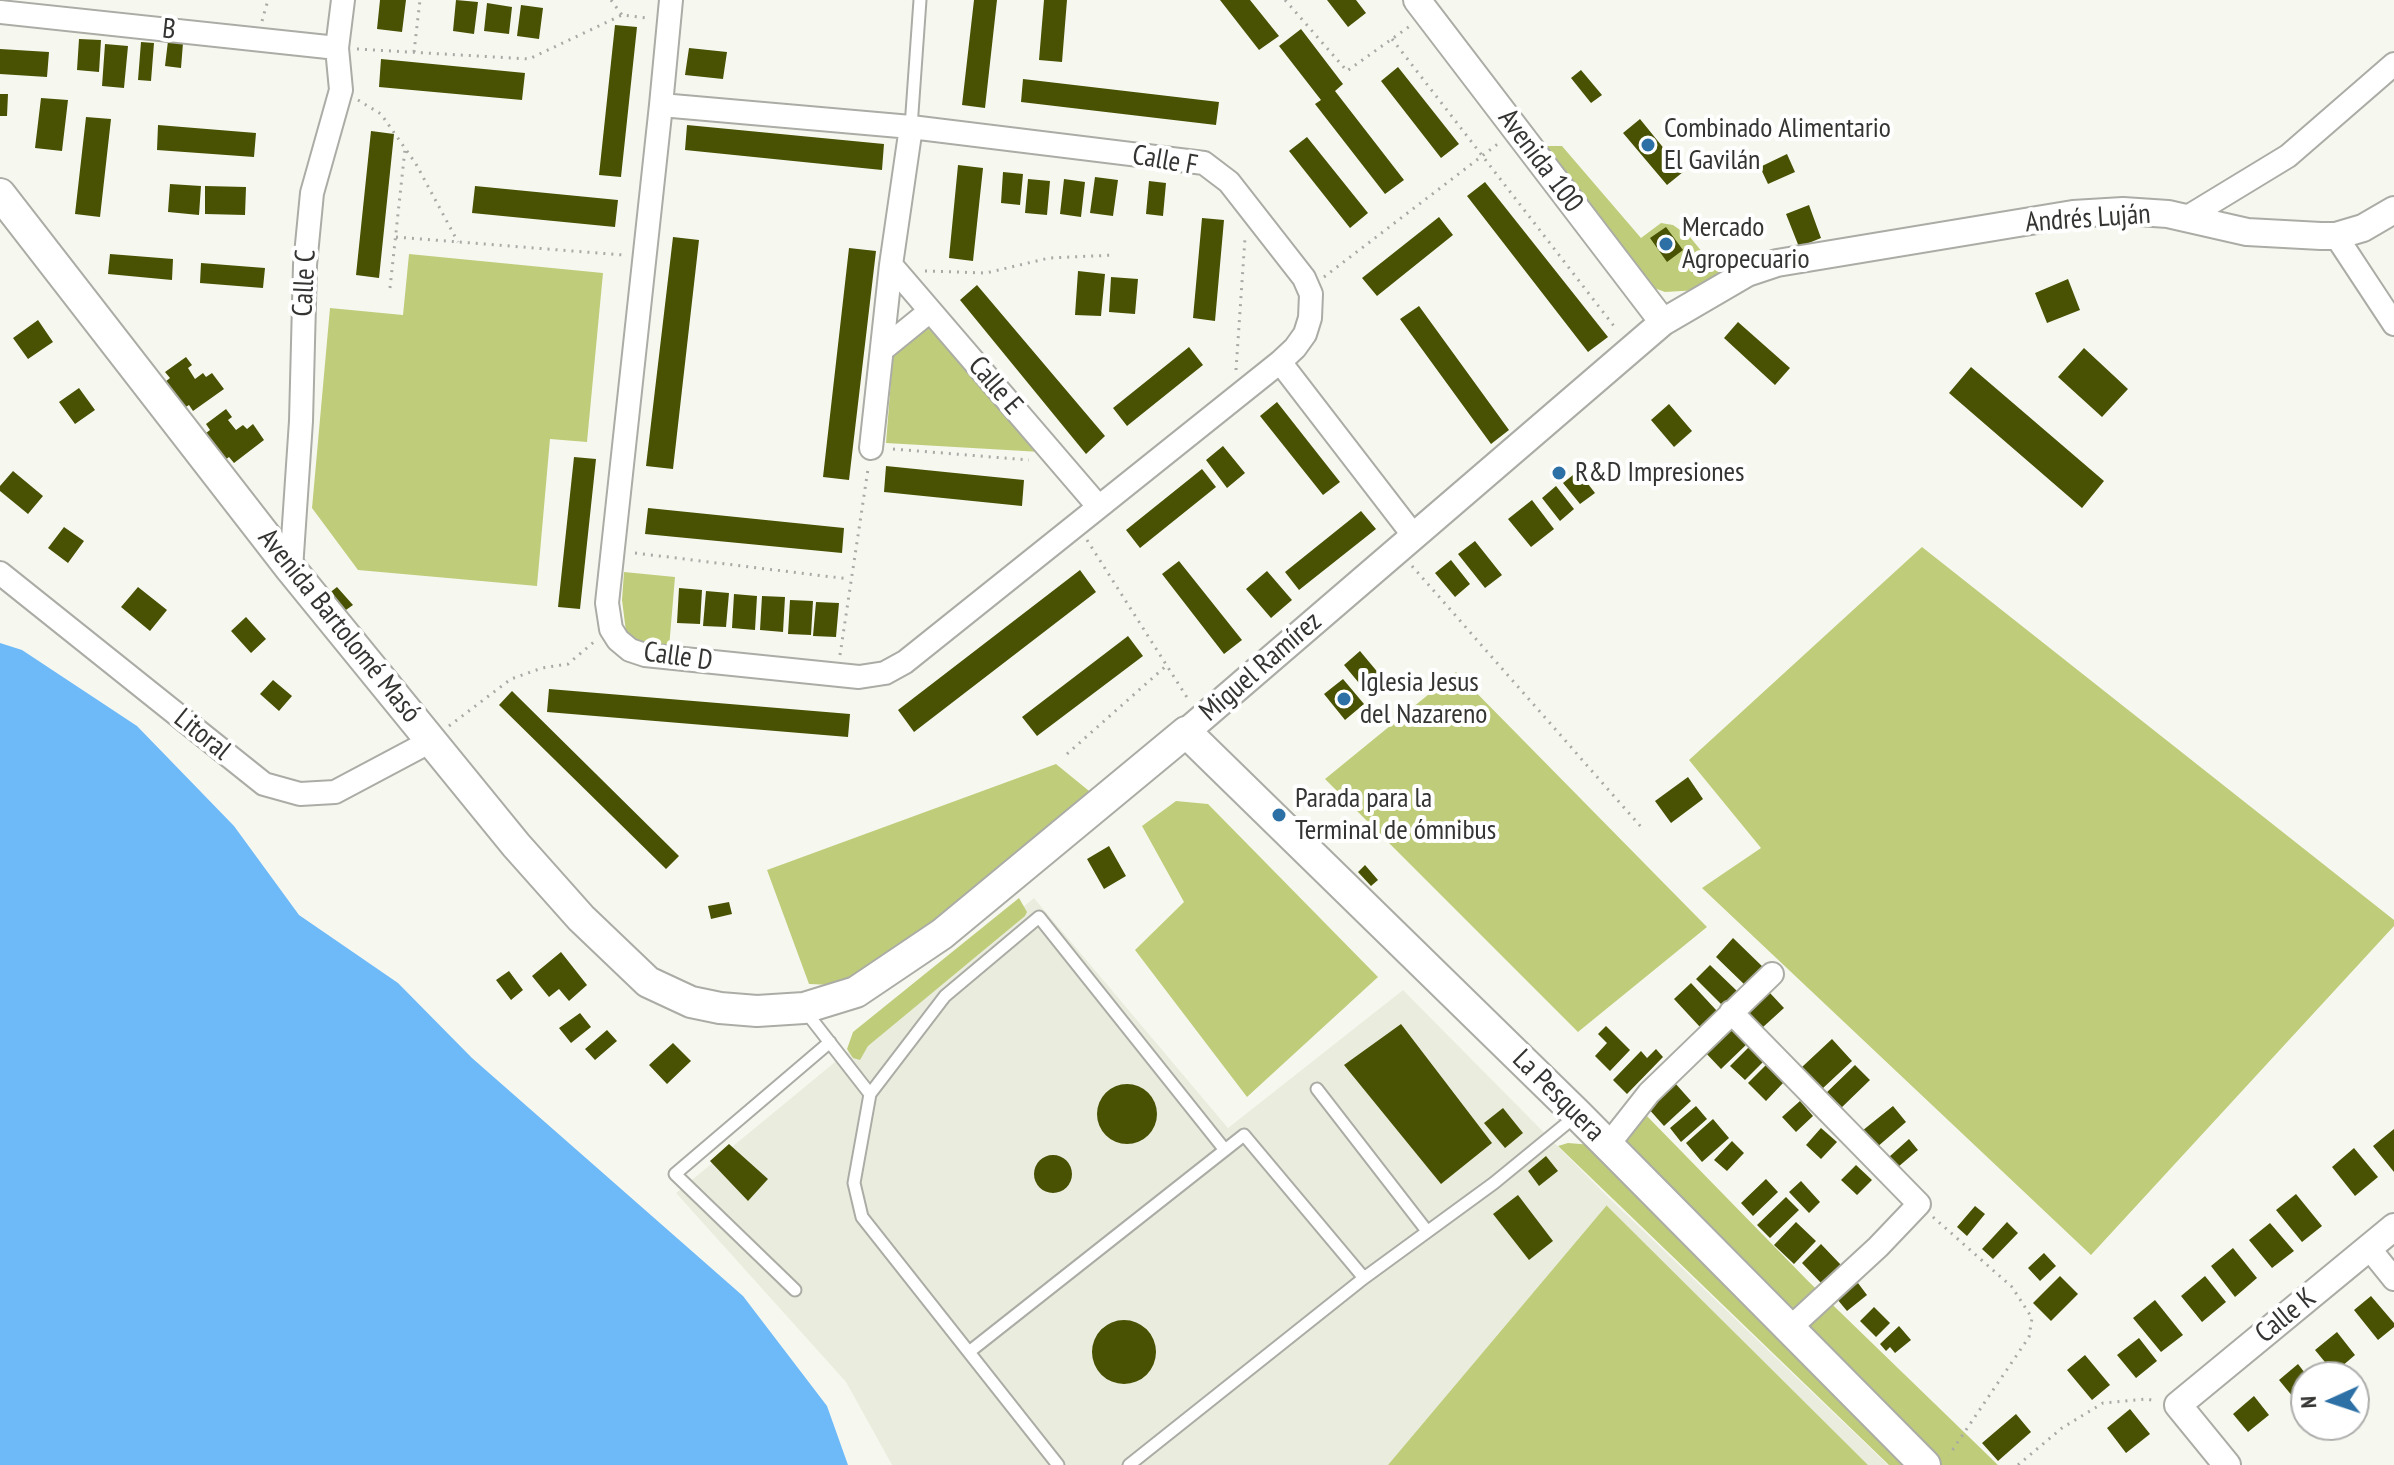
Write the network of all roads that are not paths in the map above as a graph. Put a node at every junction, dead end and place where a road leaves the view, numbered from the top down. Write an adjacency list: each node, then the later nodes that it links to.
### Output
1 (1, 0): 6 (lane)
2 (343, 0): 7 (street, Calle C)
3 (920, 0): 10 (lane)
4 (1422, 6): 18 (street, Avenida 100)
5 (670, 10): 9 (street, Calle D)
6 (0, 12): 7 (street, B)
7 (337, 48): 25 (street, Calle C)
8 (2394, 64): 13 (street)
9 (661, 105): 10 (street, Calle F); 23 (street, Calle D)
10 (911, 127): 16 (street); 21 (street, Calle F)
11 (0, 194): 25 (main road, Avenida Bartolomé Masó)
12 (2394, 210): 14 (street, Andrés Luján)
13 (2186, 218): 14 (street, Andrés Luján); 15 (street, Andrés Luján)
14 (2336, 236): 19 (street)
15 (1777, 263): 18 (street, Miguel Ramírez)
16 (891, 265): 17 (street, Calle E); 20 (street)
17 (930, 311): 20 (street); 23 (street, Calle E)
18 (1663, 322): 24 (street, Miguel Ramírez)
19 (2394, 324)
20 (882, 350): 22 (street)
21 (1280, 362): 23 (street, Calle D); 24 (street)
22 (871, 448)
23 (1098, 506)
24 (1406, 543): 27 (street, Miguel Ramírez)
25 (291, 569): 28 (main road, Avenida Bartolomé Masó)
26 (0, 573): 28 (street, Litoral)
27 (1193, 726): 31 (main road, Miguel Ramírez); 36 (main road, La Pesquera)
28 (431, 741): 30 (main road, Avenida Bartolomé Masó)
29 (1772, 974): 32 (street)
30 (720, 1008): 31 (main road, Miguel Ramírez)
31 (804, 1008): 33 (lane)
32 (1731, 1012): 37 (street); 45 (street)
33 (830, 1042): 35 (lane); 44 (lane)
34 (1317, 1089): 40 (lane)
35 (870, 1094): 38 (lane); 46 (lane)
36 (1577, 1114): 37 (main road, La Pesquera); 40 (lane)
37 (1608, 1145): 45 (main road, La Pesquera)
38 (1225, 1150): 42 (lane); 46 (lane)
39 (2394, 1227): 41 (street, Calle K)
40 (1427, 1231): 42 (lane)
41 (2369, 1248): 43 (street); 50 (street, Calle K)
42 (1364, 1278): 48 (lane)
43 (2394, 1279)
44 (795, 1290)
45 (1790, 1328): 49 (main road, La Pesquera)
46 (969, 1352): 47 (lane)
47 (1058, 1465)
48 (1129, 1465)
49 (1925, 1465)
50 (2227, 1465)

